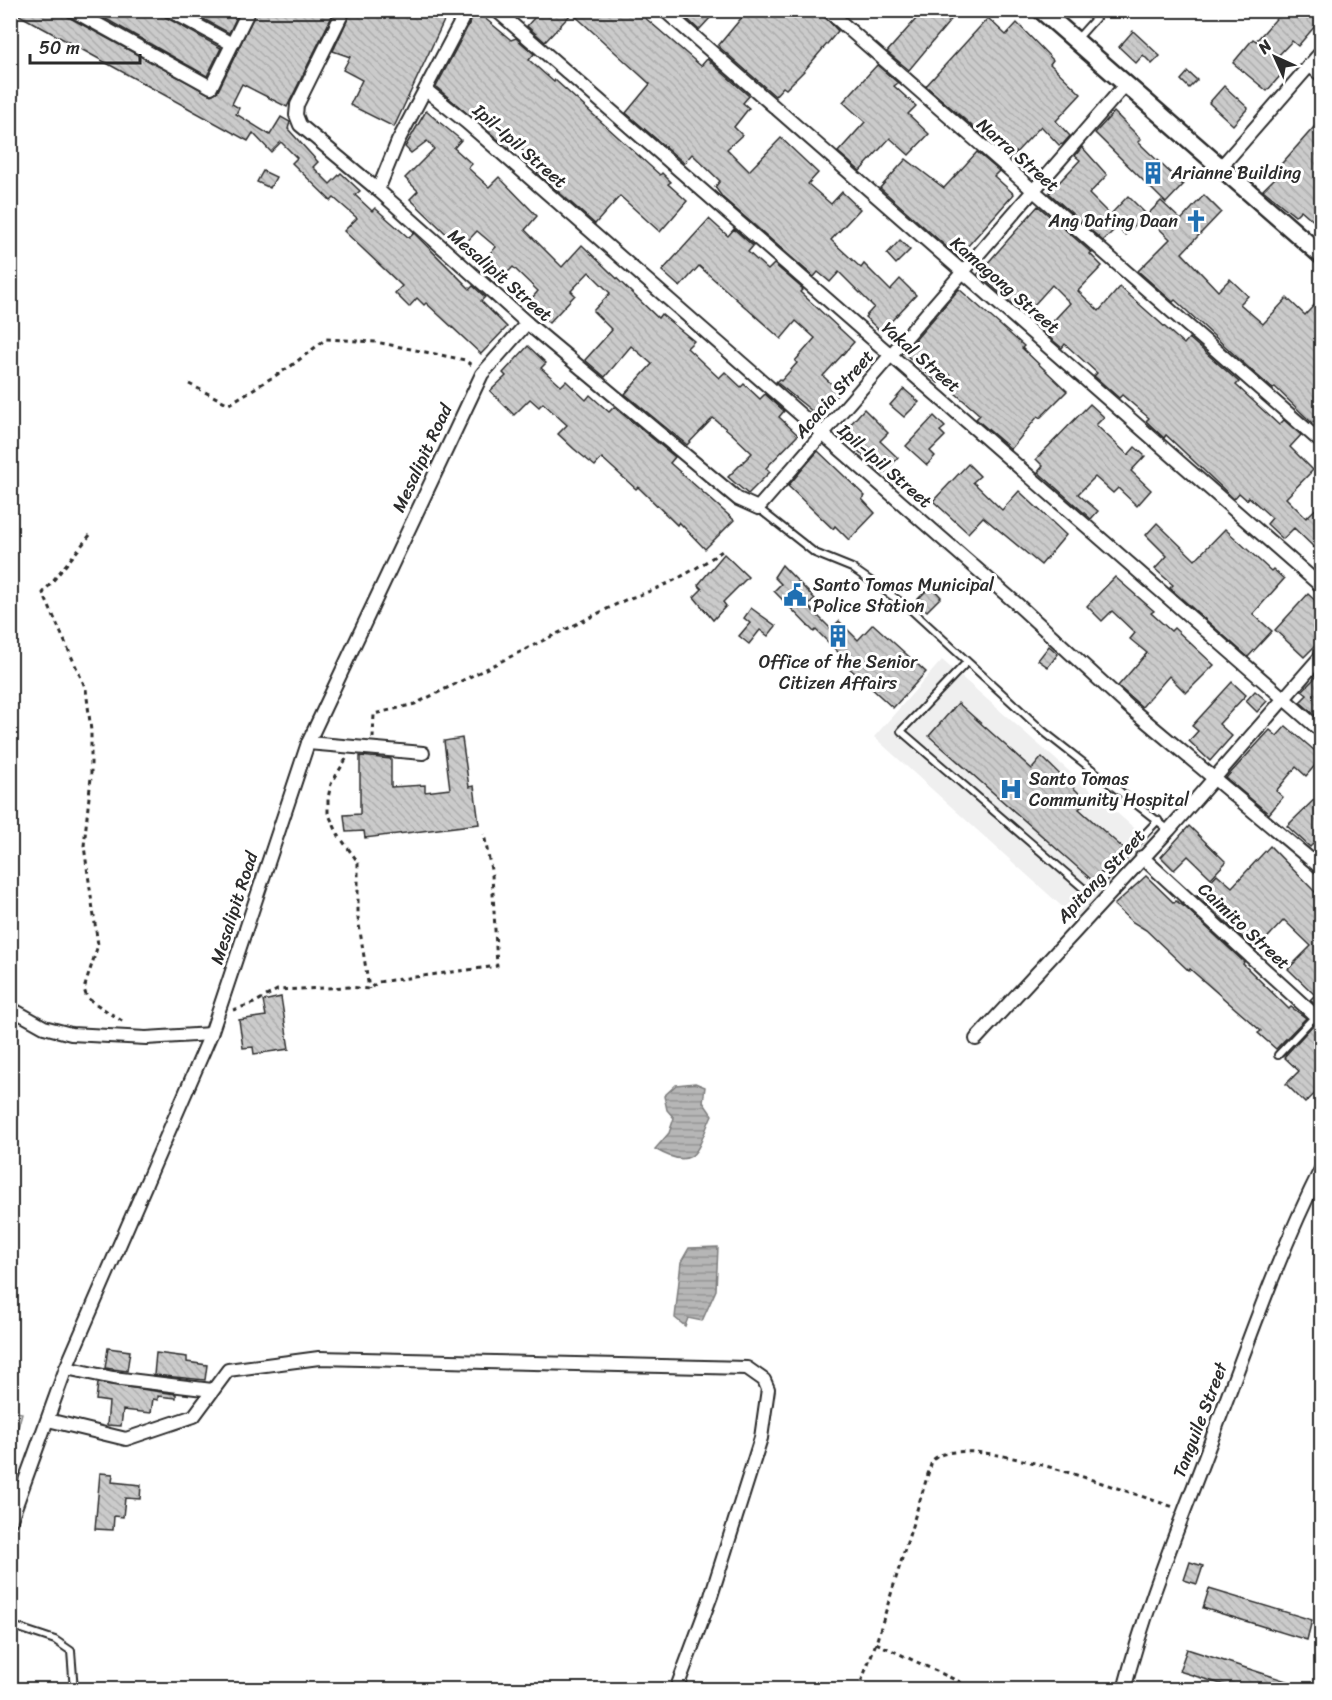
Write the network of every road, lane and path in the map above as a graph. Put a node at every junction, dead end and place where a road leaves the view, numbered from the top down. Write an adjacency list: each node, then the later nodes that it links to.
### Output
1 (72, 10): 11 (street)
2 (170, 10): 13 (street)
3 (249, 10): 13 (street)
4 (345, 10): 20 (street, Mesalipit Street)
5 (467, 10): 18 (street)
6 (496, 10): 25 (street, Yakal Street)
7 (663, 10): 23 (street, Kamagong Street)
8 (827, 10): 21 (street, Narra Street)
9 (1041, 10): 12 (main road)
10 (1103, 10): 12 (lane)
11 (93, 15): 13 (street)
12 (1076, 40): 17 (main road)
13 (232, 44)
14 (1322, 51): 15 (street)
15 (1309, 65): 16 (street); 19 (street)
16 (1322, 76)
17 (1125, 86): 19 (main road); 21 (street, Acacia Street)
18 (426, 90): 20 (street); 28 (street, Ipil-Ipil Street)
19 (1221, 167): 22 (main road)
20 (378, 190): 24 (street, Mesalipit Street)
21 (1032, 190): 23 (street, Acacia Street); 29 (street, Narra Street)
22 (1322, 256)
23 (963, 272): 25 (street, Acacia Street); 33 (street, Kamagong Street)
24 (526, 323): 26 (street, Mesalipit Road); 30 (street, Mesalipit Street)
25 (893, 356): 28 (street, Acacia Street); 36 (street, Yakal Street)
26 (482, 374): 27 (path); 38 (street, Mesalipit Road)
27 (189, 384)
28 (822, 436): 30 (street, Acacia Street); 42 (street, Ipil-Ipil Street)
29 (1322, 443)
30 (758, 508): 35 (lane)
31 (90, 536): 53 (path)
32 (725, 549): 40 (path)
33 (1322, 587)
34 (1322, 654): 36 (street, Apitong Street)
35 (966, 663): 43 (lane); 43 (lane)
36 (1283, 699): 37 (street, Yakal Street); 42 (street, Apitong Street)
37 (1322, 732)
38 (308, 743): 39 (street); 50 (street, Mesalipit Road)
39 (354, 747): 40 (street); 48 (path)
40 (373, 748): 41 (street)
41 (423, 753)
42 (1215, 777): 44 (street, Apitong Street); 47 (street, Ipil-Ipil Street)
43 (1158, 820): 44 (lane)
44 (1169, 830): 46 (street, Apitong Street)
45 (484, 834): 48 (path)
46 (1142, 857): 51 (street, Caimito Street); 54 (street, Apitong Street)
47 (1322, 869)
48 (369, 989): 50 (path)
49 (10, 1008): 53 (street)
50 (220, 1008): 52 (street, Mesalipit Road)
51 (1318, 1019): 55 (lane)
52 (211, 1034): 53 (street); 57 (street, Mesalipit Road)
53 (146, 1038)
54 (976, 1040)
55 (1278, 1055)
56 (1322, 1167): 60 (street, Tanguile Street)
57 (66, 1368): 58 (street); 59 (street, Mesalipit Road)
58 (212, 1390): 59 (street); 65 (street)
59 (48, 1420): 61 (street, Mesalipit Road)
60 (1185, 1511): 63 (path); 68 (street, Tanguile Street)
61 (10, 1522)
62 (10, 1625): 64 (lane)
63 (876, 1644): 66 (path); 67 (path)
64 (74, 1689)
65 (676, 1689)
66 (858, 1689)
67 (978, 1689)
68 (1124, 1689)

